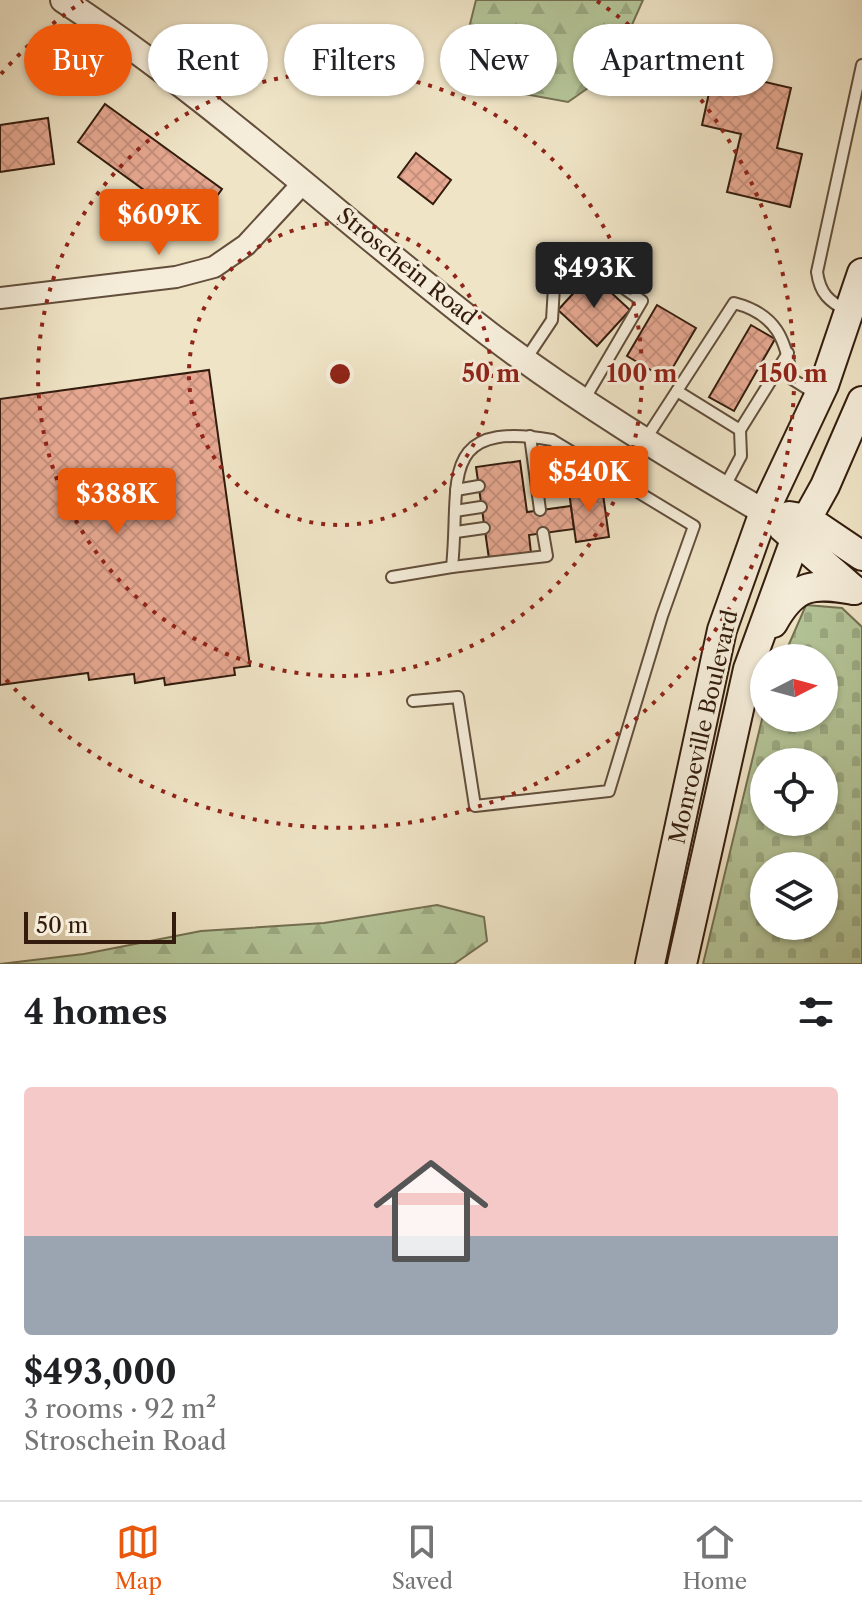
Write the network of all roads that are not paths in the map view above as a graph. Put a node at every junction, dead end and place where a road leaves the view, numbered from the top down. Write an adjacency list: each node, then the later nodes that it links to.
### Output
1 (63, 0): 3 (street, Stroschein Road)
2 (862, 65): 6 (lane)
3 (304, 182): 5 (street); 8 (street, Stroschein Road)
4 (862, 273): 6 (main road, Monroeville Boulevard)
5 (0, 298)
6 (849, 312): 10 (main road, Monroeville Boulevard)
7 (788, 353): 9 (lane); 10 (lane); 13 (lane)
8 (526, 359): 11 (street, Stroschein Road); 11 (lane)
9 (677, 391): 13 (lane); 15 (lane)
10 (819, 396): 24 (main road, Monroeville Boulevard)
11 (584, 400): 15 (street, Stroschein Road)
12 (862, 401): 26 (main road, Monroeville Boulevard)
13 (740, 430): 19 (lane)
14 (530, 436): 16 (lane); 20 (lane); 34 (lane)
15 (644, 441): 19 (street, Stroschein Road)
16 (536, 479): 17 (lane); 21 (lane)
17 (522, 480)
18 (479, 486): 20 (lane)
19 (724, 488): 24 (street, Stroschein Road)
20 (456, 490): 23 (lane)
21 (525, 501)
22 (481, 507): 23 (lane)
23 (455, 511): 27 (lane)
24 (764, 512): 26 (main road, Stroschein Road); 35 (main road, Monroeville Boulevard)
25 (484, 528): 27 (lane)
26 (801, 529): 29 (main road, Stroschein Road); 32 (main road, Stroschein Road); 33 (main road, Monroeville Boulevard)
27 (456, 532): 30 (lane)
28 (543, 533): 30 (lane)
29 (862, 556)
30 (452, 567): 31 (lane)
31 (392, 577)
32 (858, 593): 33 (main road)
33 (748, 669): 36 (main road, Monroeville Boulevard)
34 (413, 701)
35 (650, 964)
36 (682, 964)

